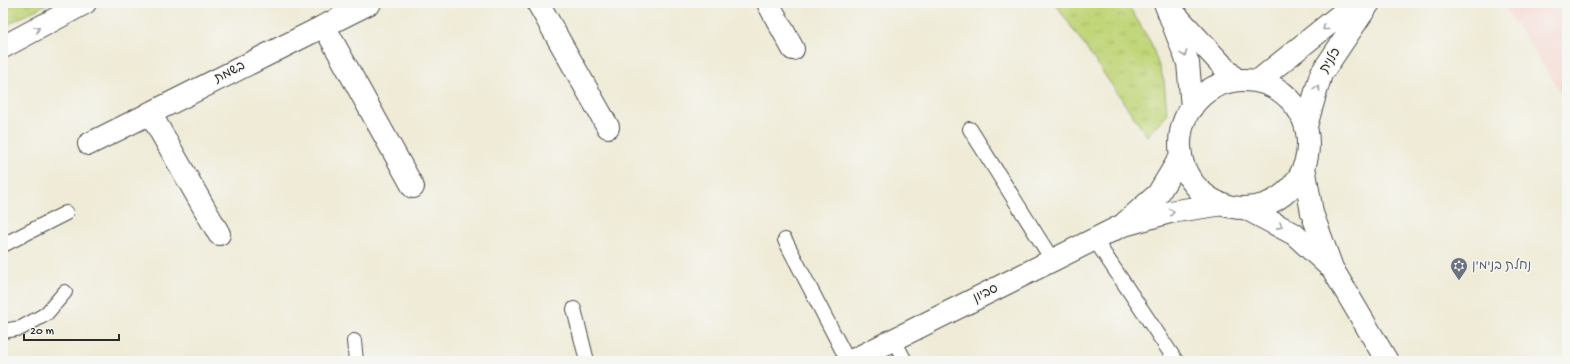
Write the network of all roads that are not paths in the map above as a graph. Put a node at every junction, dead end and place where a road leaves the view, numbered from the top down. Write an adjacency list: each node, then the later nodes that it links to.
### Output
1 (85, 3): 9 (street, one-way to 1)
2 (370, 3): 8 (street, בשמת)
3 (538, 3): 16 (street)
4 (768, 3): 10 (street)
5 (1355, 3): 12 (street, כלנית, one-way to 12)
6 (1369, 3): 15 (street, כלנית, one-way to 6)
7 (1165, 4): 11 (street); 13 (street, one-way to 13)
8 (324, 26): 14 (street, בשמת); 21 (street)
9 (3, 47)
10 (793, 49)
11 (1236, 80): 12 (street); 13 (street)
12 (1258, 81): 15 (street)
13 (1192, 107): 19 (street)
14 (150, 113): 18 (street, בשמת); 26 (street)
15 (1306, 126): 20 (street)
16 (608, 127)
17 (970, 129): 30 (lane)
18 (89, 144)
19 (1181, 156): 22 (street); 25 (street, סביון)
20 (1304, 167): 23 (street); 31 (street)
21 (413, 187)
22 (1223, 204): 23 (street); 25 (street, סביון, one-way to 22)
23 (1245, 208): 31 (street, one-way to 31)
24 (66, 214): 29 (lane)
25 (1121, 226): 28 (street, סביון)
26 (219, 234)
27 (785, 240): 39 (lane)
28 (1095, 240): 30 (street, סביון); 41 (lane)
29 (3, 245)
30 (1053, 261): 35 (street, סביון)
31 (1332, 268): 42 (street)
32 (65, 292): 34 (lane)
33 (574, 309): 38 (lane)
34 (3, 331)
35 (894, 340): 39 (street, סביון); 40 (lane)
36 (354, 341): 37 (lane)
37 (356, 361)
38 (587, 361)
39 (849, 361)
40 (904, 361)
41 (1176, 361)
42 (1387, 361)

